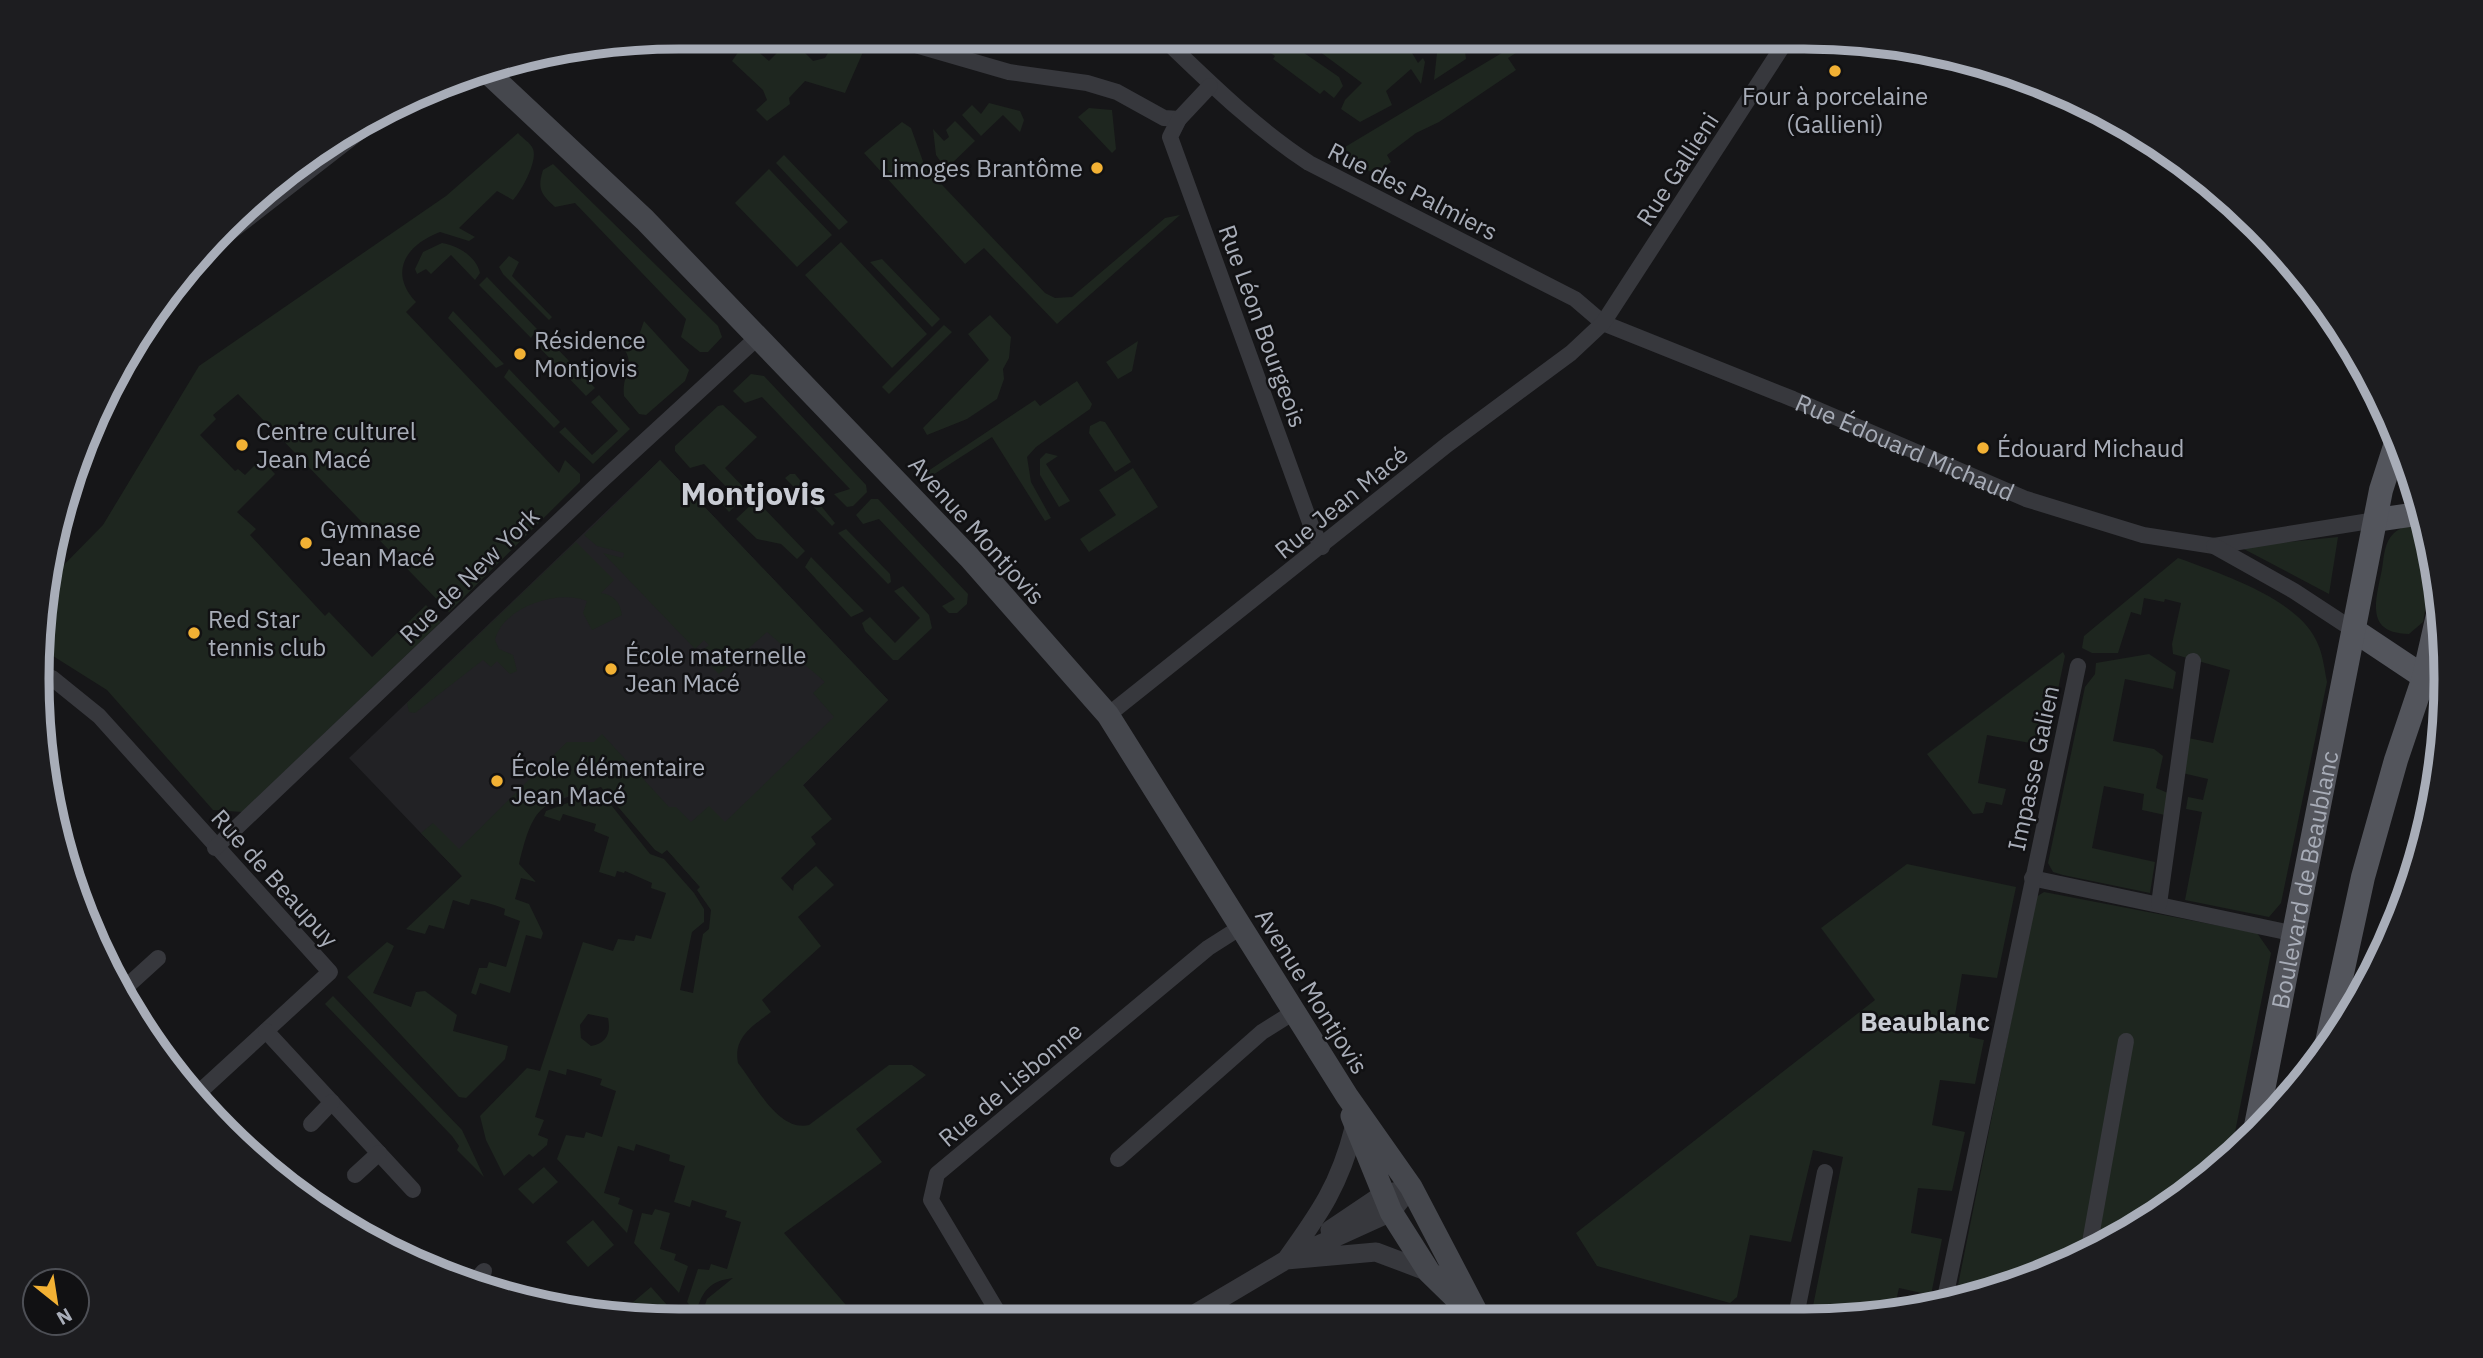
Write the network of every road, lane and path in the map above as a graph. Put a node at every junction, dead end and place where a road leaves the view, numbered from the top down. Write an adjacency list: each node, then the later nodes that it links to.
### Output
1 (929, 49): 6 (street)
2 (1173, 49): 5 (street, Rue des Palmiers)
3 (1781, 49): 7 (street, Rue Gallieni)
4 (493, 77): 8 (main road, Avenue Montjovis)
5 (1210, 86): 6 (street); 7 (street, Rue des Palmiers)
6 (1179, 119): 13 (street, Rue Léon Bourgeois)
7 (1603, 323): 12 (street, Rue Édouard Michaud); 13 (street, Rue Jean Macé)
8 (758, 337): 20 (main road, Avenue Montjovis); 21 (street, Rue de New York)
9 (2392, 454): 11 (main road, Boulevard de Beaublanc)
10 (2413, 515): 11 (main road)
11 (2376, 520): 12 (street, Rue Édouard Michaud); 14 (main road, Boulevard de Beaublanc)
12 (2214, 545): 14 (street, Rue Édouard Michaud)
13 (1322, 547): 20 (street, Rue Jean Macé)
14 (2355, 631): 18 (main road, Rue Édouard Michaud); 25 (main road, Boulevard de Beaublanc)
15 (2433, 644): 18 (main road)
16 (2193, 661): 23 (street)
17 (2077, 666): 22 (street, Impasse Galien)
18 (2425, 675): 29 (main road)
19 (49, 677): 21 (street, Rue de Beaupuy)
20 (1108, 715): 24 (main road, Avenue Montjovis)
21 (215, 848): 30 (street, Rue de Beaupuy)
22 (2032, 878): 23 (street); 48 (street, Impasse Galien)
23 (2159, 904): 25 (street)
24 (1241, 927): 28 (main road, Avenue Montjovis); 49 (street, Rue de Lisbonne)
25 (2295, 934): 35 (main road, Boulevard de Beaublanc)
26 (158, 958): 27 (street)
27 (128, 985)
28 (1294, 1012): 33 (main road, Avenue Montjovis); 39 (street)
29 (2331, 1024)
30 (266, 1031): 32 (street, Rue de Beaupuy); 34 (street)
31 (2126, 1041): 45 (street)
32 (202, 1090)
33 (1347, 1096): 37 (main road, Avenue Montjovis); 42 (main road, Avenue Montjovis)
34 (332, 1102): 36 (street); 38 (street)
35 (2258, 1114)
36 (311, 1124)
37 (1354, 1128): 44 (main road, Avenue Montjovis); 46 (street)
38 (379, 1153): 41 (street); 43 (street)
39 (1118, 1159)
40 (1825, 1172): 53 (street)
41 (355, 1175)
42 (1411, 1187): 44 (street); 52 (main road, Avenue Montjovis)
43 (413, 1190)
44 (1387, 1204): 46 (street); 47 (main road, Avenue Montjovis)
45 (2090, 1240)
46 (1286, 1260): 47 (street); 50 (street)
47 (1429, 1272): 51 (main road, Avenue Montjovis)
48 (1946, 1293)
49 (996, 1309)
50 (1203, 1309)
51 (1473, 1309)
52 (1474, 1309)
53 (1797, 1309)

